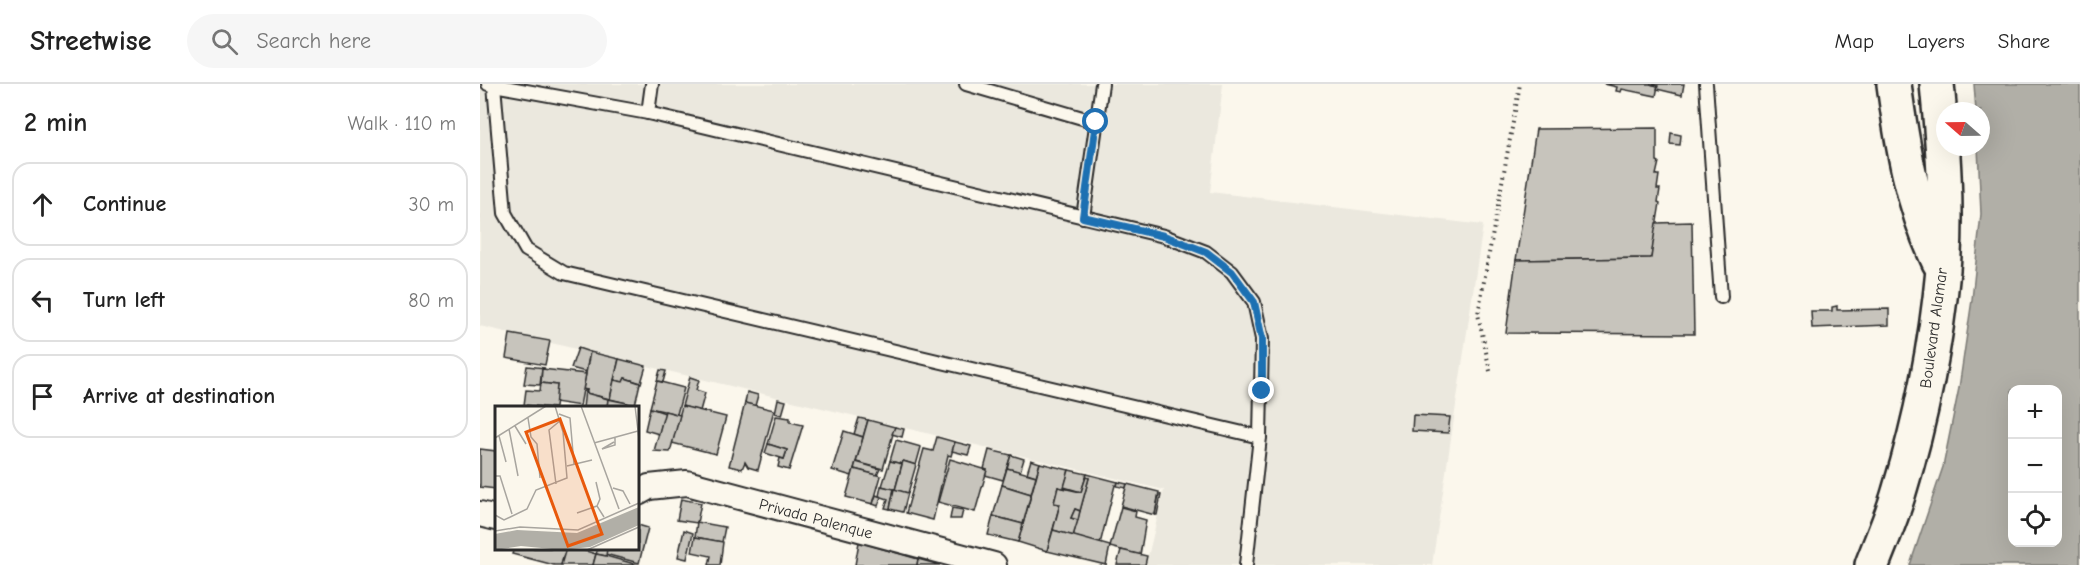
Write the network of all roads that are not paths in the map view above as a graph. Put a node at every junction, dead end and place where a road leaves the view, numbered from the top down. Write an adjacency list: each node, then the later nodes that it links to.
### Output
1 (491, 84): 8 (lane); 13 (lane)
2 (652, 84): 8 (lane)
3 (966, 84): 9 (lane)
4 (1102, 84): 9 (lane)
5 (1706, 84): 12 (lane)
6 (1894, 84): 11 (highway)
7 (1937, 84): 11 (highway, Boulevard Alamar)
8 (648, 113): 10 (lane)
9 (1096, 122): 10 (lane)
10 (1083, 217): 13 (lane)
11 (1943, 270): 19 (highway, Boulevard Alamar)
12 (1721, 297)
13 (1260, 437): 18 (lane)
14 (639, 492): 17 (street, Privada Palenque)
15 (480, 514): 16 (street)
16 (495, 518)
17 (994, 565)
18 (1246, 565)
19 (1872, 565)

